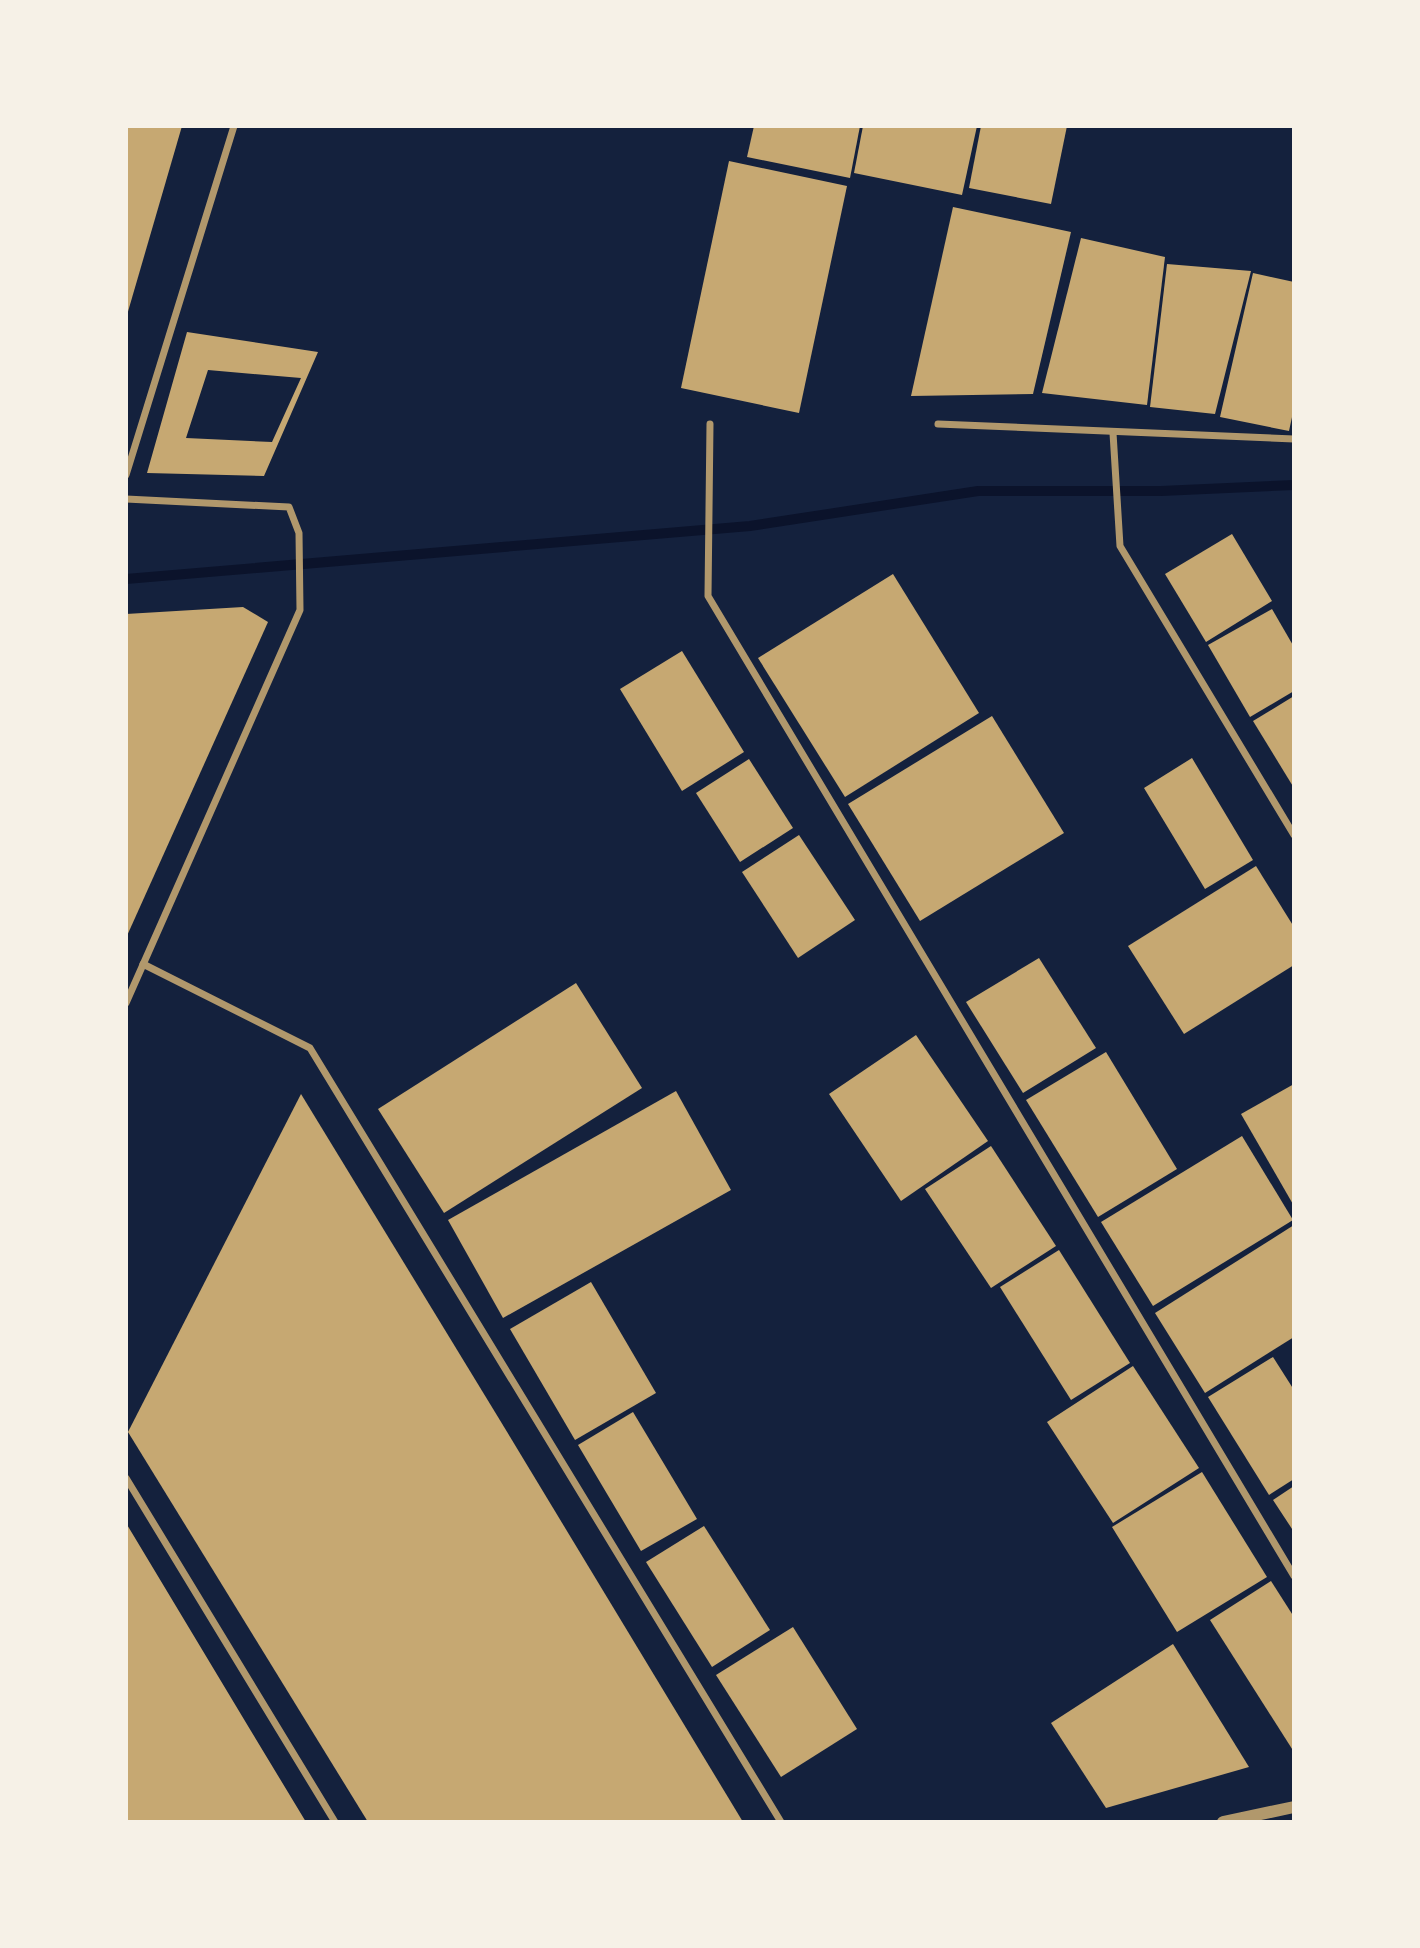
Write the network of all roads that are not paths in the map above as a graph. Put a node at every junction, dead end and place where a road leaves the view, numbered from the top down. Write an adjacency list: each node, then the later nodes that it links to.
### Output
1 (234, 126): 6 (street)
2 (710, 424): 12 (street)
3 (938, 424): 4 (street)
4 (1113, 433): 5 (street); 8 (street)
5 (1294, 439)
6 (126, 475)
7 (126, 499): 9 (street)
8 (1294, 835)
9 (143, 964): 10 (street); 15 (street)
10 (126, 1003)
11 (126, 1478): 14 (street)
12 (1294, 1576)
13 (1294, 1807): 16 (street)
14 (335, 1822)
15 (781, 1822)
16 (1223, 1822)

